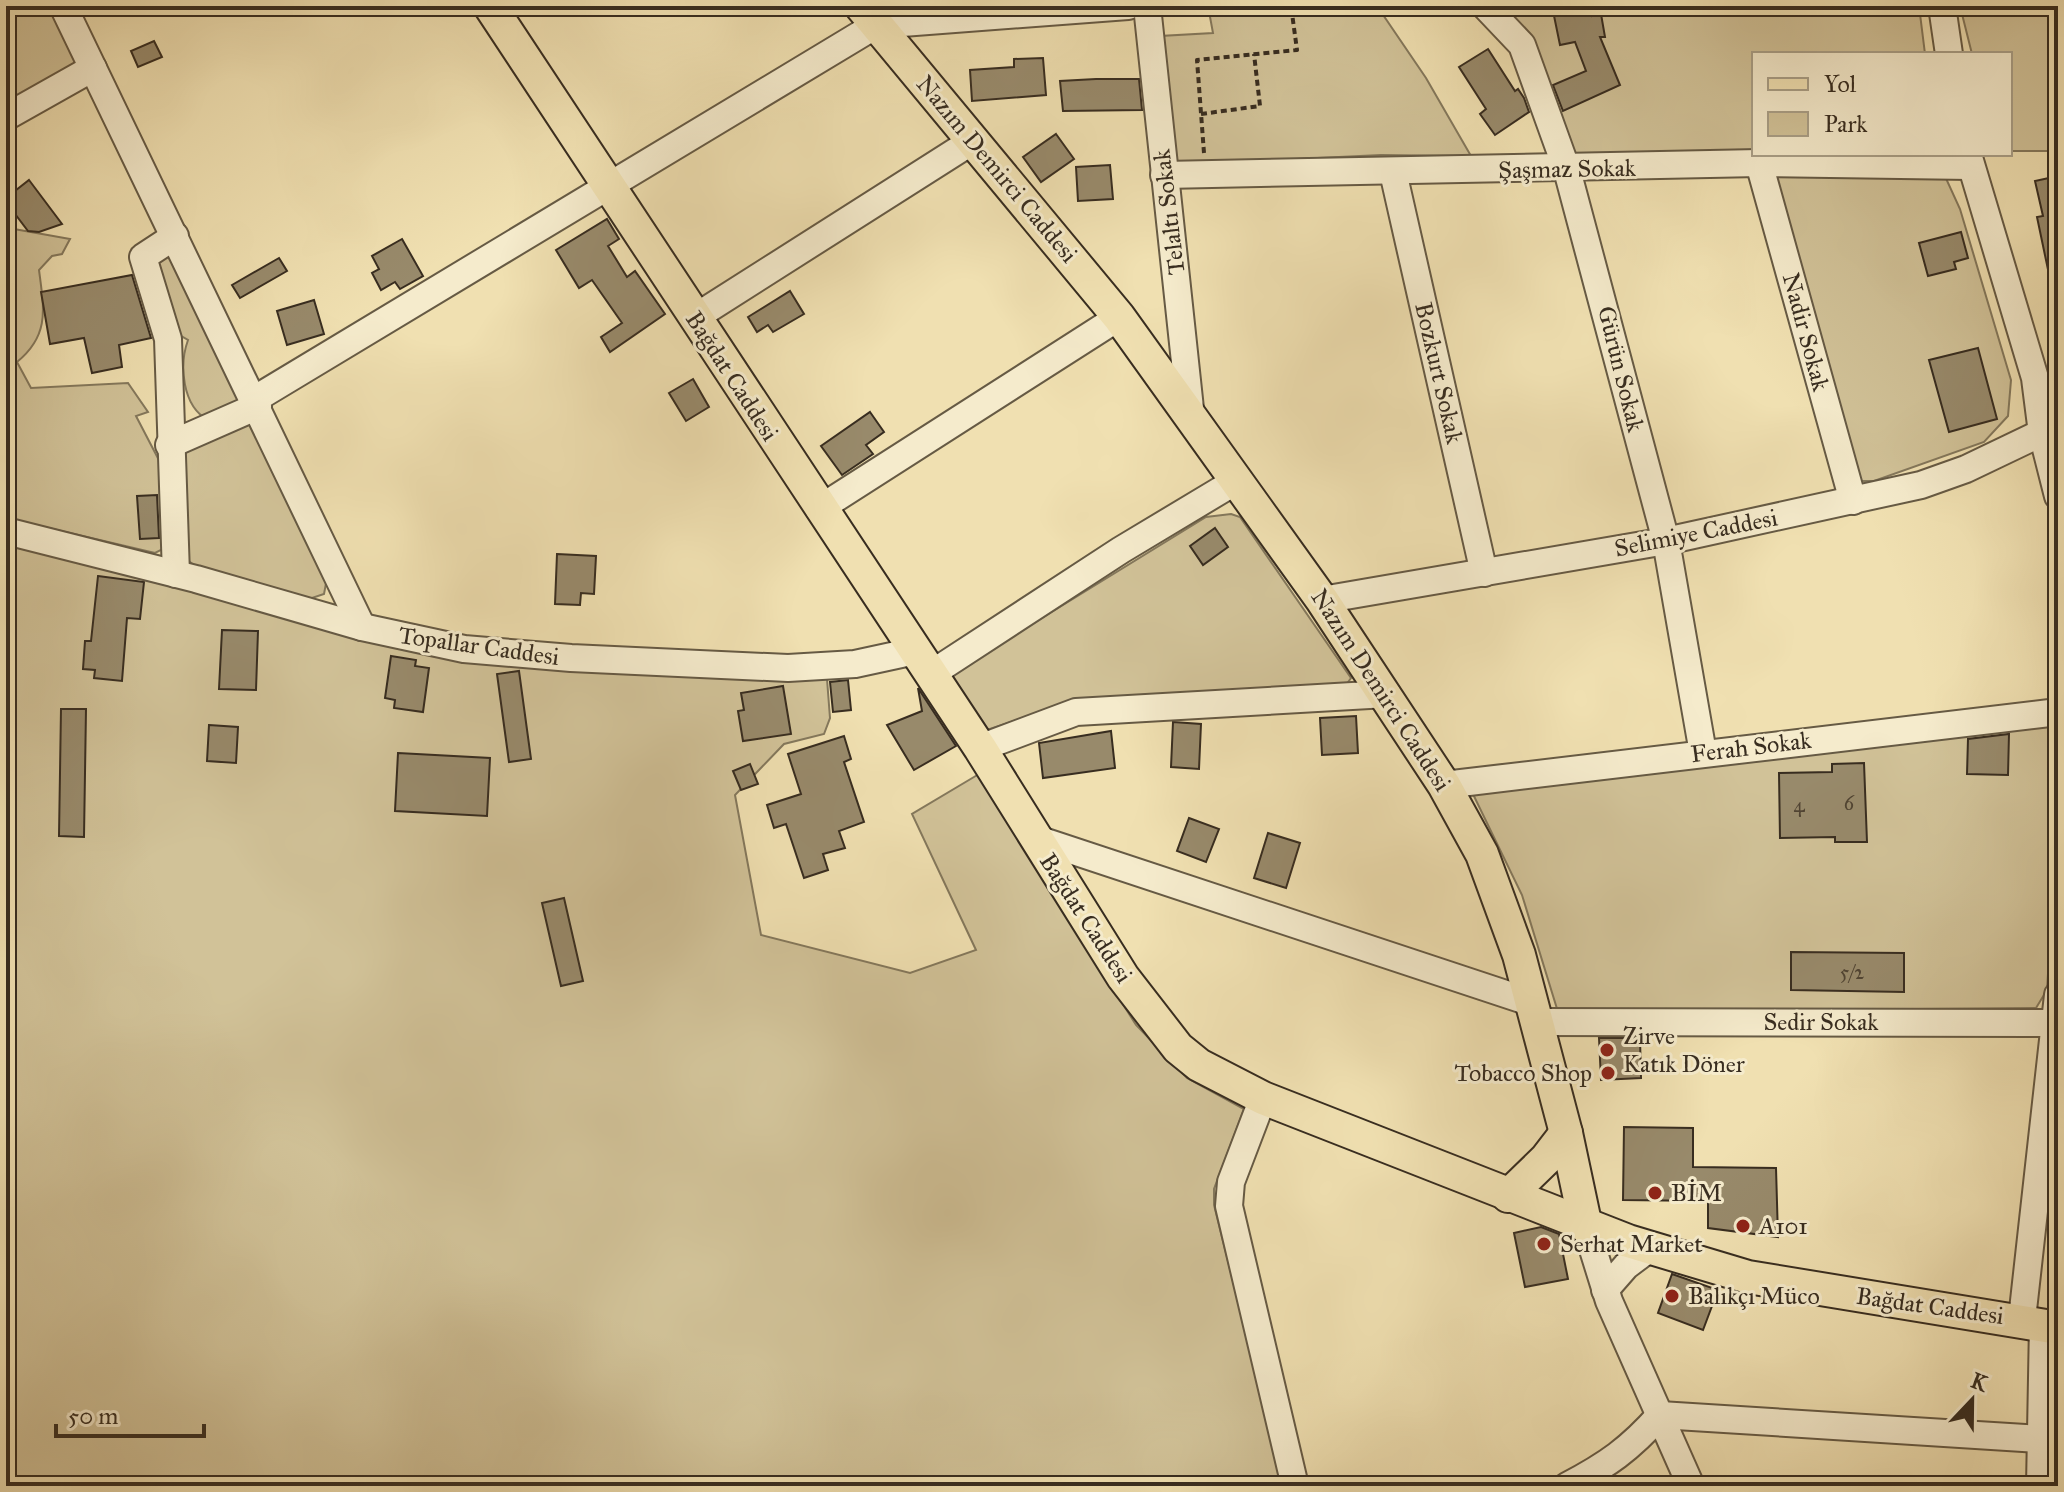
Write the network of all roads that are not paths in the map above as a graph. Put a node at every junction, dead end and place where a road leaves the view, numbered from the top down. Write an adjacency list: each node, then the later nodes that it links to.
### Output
1 (63, 6): 9 (street)
2 (490, 6): 17 (main road, Bağdat Caddesi)
3 (1128, 6): 7 (street)
4 (1147, 6): 16 (street, Telaltı Sokak)
5 (1485, 6): 14 (street, Gürün Sokak)
6 (1942, 6): 8 (street)
7 (868, 16): 11 (main road, Nazım Demirci Caddesi); 17 (street)
8 (1949, 52)
9 (93, 68): 10 (street); 18 (street)
10 (6, 117)
11 (974, 140): 19 (main road, Nazım Demirci Caddesi); 20 (street)
12 (1969, 160): 13 (street, Şaşmaz Sokak); 23 (street)
13 (1759, 163): 14 (street, Şaşmaz Sokak); 27 (street, Nadir Sokak)
14 (1567, 170): 15 (street, Şaşmaz Sokak); 30 (street, Gürün Sokak)
15 (1393, 172): 16 (street, Şaşmaz Sokak); 31 (street, Bozkurt Sokak)
16 (1164, 175): 22 (street, Telaltı Sokak)
17 (608, 188): 20 (main road, Bağdat Caddesi); 21 (street)
18 (175, 236): 21 (street); 24 (street)
19 (1119, 317): 22 (main road, Nazım Demirci Caddesi); 28 (street)
20 (694, 318): 28 (main road, Bağdat Caddesi)
21 (256, 402): 24 (street); 34 (street)
22 (1191, 418): 25 (main road, Nazım Demirci Caddesi)
23 (2050, 429): 26 (street); 27 (street, Selimiye Caddesi)
24 (169, 445): 32 (street)
25 (1236, 481): 33 (main road, Nazım Demirci Caddesi); 35 (street)
26 (2058, 496)
27 (1853, 501): 30 (street, Selimiye Caddesi)
28 (819, 509): 35 (main road, Bağdat Caddesi)
29 (6, 531): 32 (street, Topallar Caddesi)
30 (1666, 541): 31 (street, Selimiye Caddesi); 39 (street, Gürün Sokak)
31 (1484, 573): 33 (street, Selimiye Caddesi)
32 (176, 574): 34 (street, Topallar Caddesi)
33 (1322, 600): 36 (main road, Nazım Demirci Caddesi)
34 (362, 627): 35 (street, Topallar Caddesi)
35 (923, 663): 38 (main road, Bağdat Caddesi)
36 (1387, 694): 38 (street); 40 (main road, Nazım Demirci Caddesi)
37 (2058, 712): 39 (street, Ferah Sokak)
38 (980, 748): 41 (main road, Bağdat Caddesi)
39 (1703, 753): 40 (street, Ferah Sokak)
40 (1444, 785): 43 (main road, Nazım Demirci Caddesi)
41 (1034, 838): 43 (street, Sedir Sokak); 45 (main road, Bağdat Caddesi)
42 (2058, 995): 44 (street)
43 (1535, 1012): 44 (street, Sedir Sokak); 46 (main road, Nazım Demirci Caddesi)
44 (2055, 1023): 51 (street)
45 (1263, 1098): 47 (main road, Bağdat Caddesi); 54 (street)
46 (1566, 1133): 47 (main road); 48 (main road, Nazım Demirci Caddesi)
47 (1508, 1196): 48 (main road, Bağdat Caddesi)
48 (1586, 1227): 49 (main road, Bağdat Caddesi); 50 (street, Nazım Demirci Caddesi)
49 (1650, 1248): 50 (street); 51 (main road, Bağdat Caddesi)
50 (1605, 1290): 52 (street, Nazım Demirci Caddesi)
51 (2041, 1324): 53 (street)
52 (1660, 1415): 53 (street); 55 (street); 56 (street, Nazım Demirci Caddesi)
53 (2040, 1439): 57 (street)
54 (1295, 1486)
55 (1567, 1486)
56 (1691, 1486)
57 (2040, 1486)

